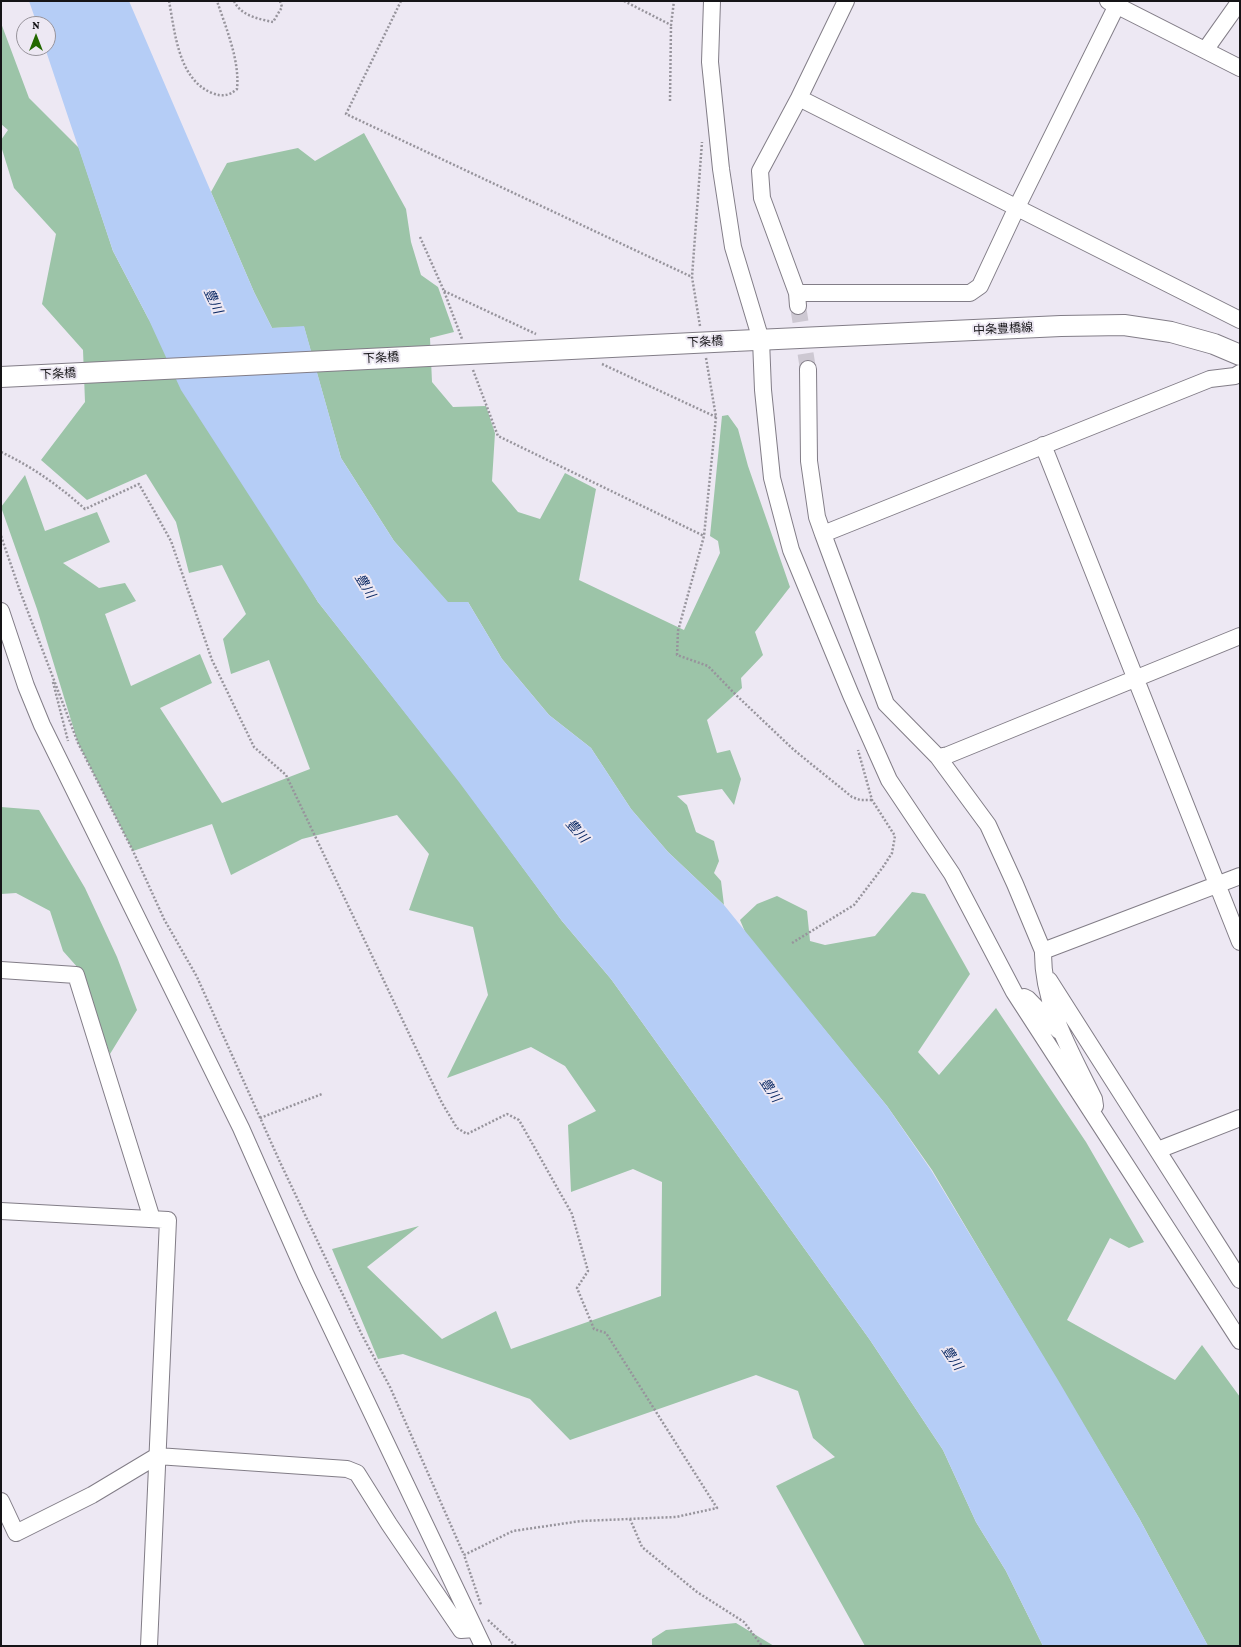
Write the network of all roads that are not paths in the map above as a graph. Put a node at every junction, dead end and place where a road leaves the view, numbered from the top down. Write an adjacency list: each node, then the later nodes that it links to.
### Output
1 (712, 1): 10 (street)
2 (846, 1): 7 (street)
3 (1240, 1): 5 (street)
4 (1115, 3): 5 (street); 8 (street)
5 (1206, 50): 6 (street)
6 (1240, 68)
7 (799, 98): 8 (street); 8 (street)
8 (1017, 207): 9 (street)
9 (1240, 320)
10 (761, 340): 11 (main road, 中条豊橋線); 14 (main road, 下条橋, bridge); 27 (street)
11 (1240, 355)
12 (808, 369): 16 (street)
13 (1240, 373): 15 (street)
14 (1, 377)
15 (1043, 445): 16 (street); 19 (street)
16 (823, 534): 20 (street)
17 (1, 612): 39 (street)
18 (1240, 636): 19 (street)
19 (1136, 677): 20 (street); 22 (street)
20 (938, 757): 24 (street)
21 (1240, 876): 22 (street)
22 (1218, 885): 23 (street); 24 (street)
23 (1240, 942)
24 (1043, 951): 26 (street)
25 (1, 970): 34 (street)
26 (1043, 970): 28 (street); 29 (street)
27 (1014, 992): 28 (street); 31 (street)
28 (1063, 1035): 29 (street); 31 (street)
29 (1135, 1114): 32 (street)
30 (1240, 1118): 32 (street)
31 (1098, 1122): 36 (street)
32 (1158, 1150): 35 (street)
33 (1, 1210): 34 (street)
34 (152, 1219): 37 (street)
35 (1240, 1280)
36 (1240, 1341)
37 (157, 1456): 38 (street); 39 (street); 40 (street)
38 (1, 1502)
39 (480, 1624): 41 (street)
40 (149, 1646)
41 (483, 1646)

